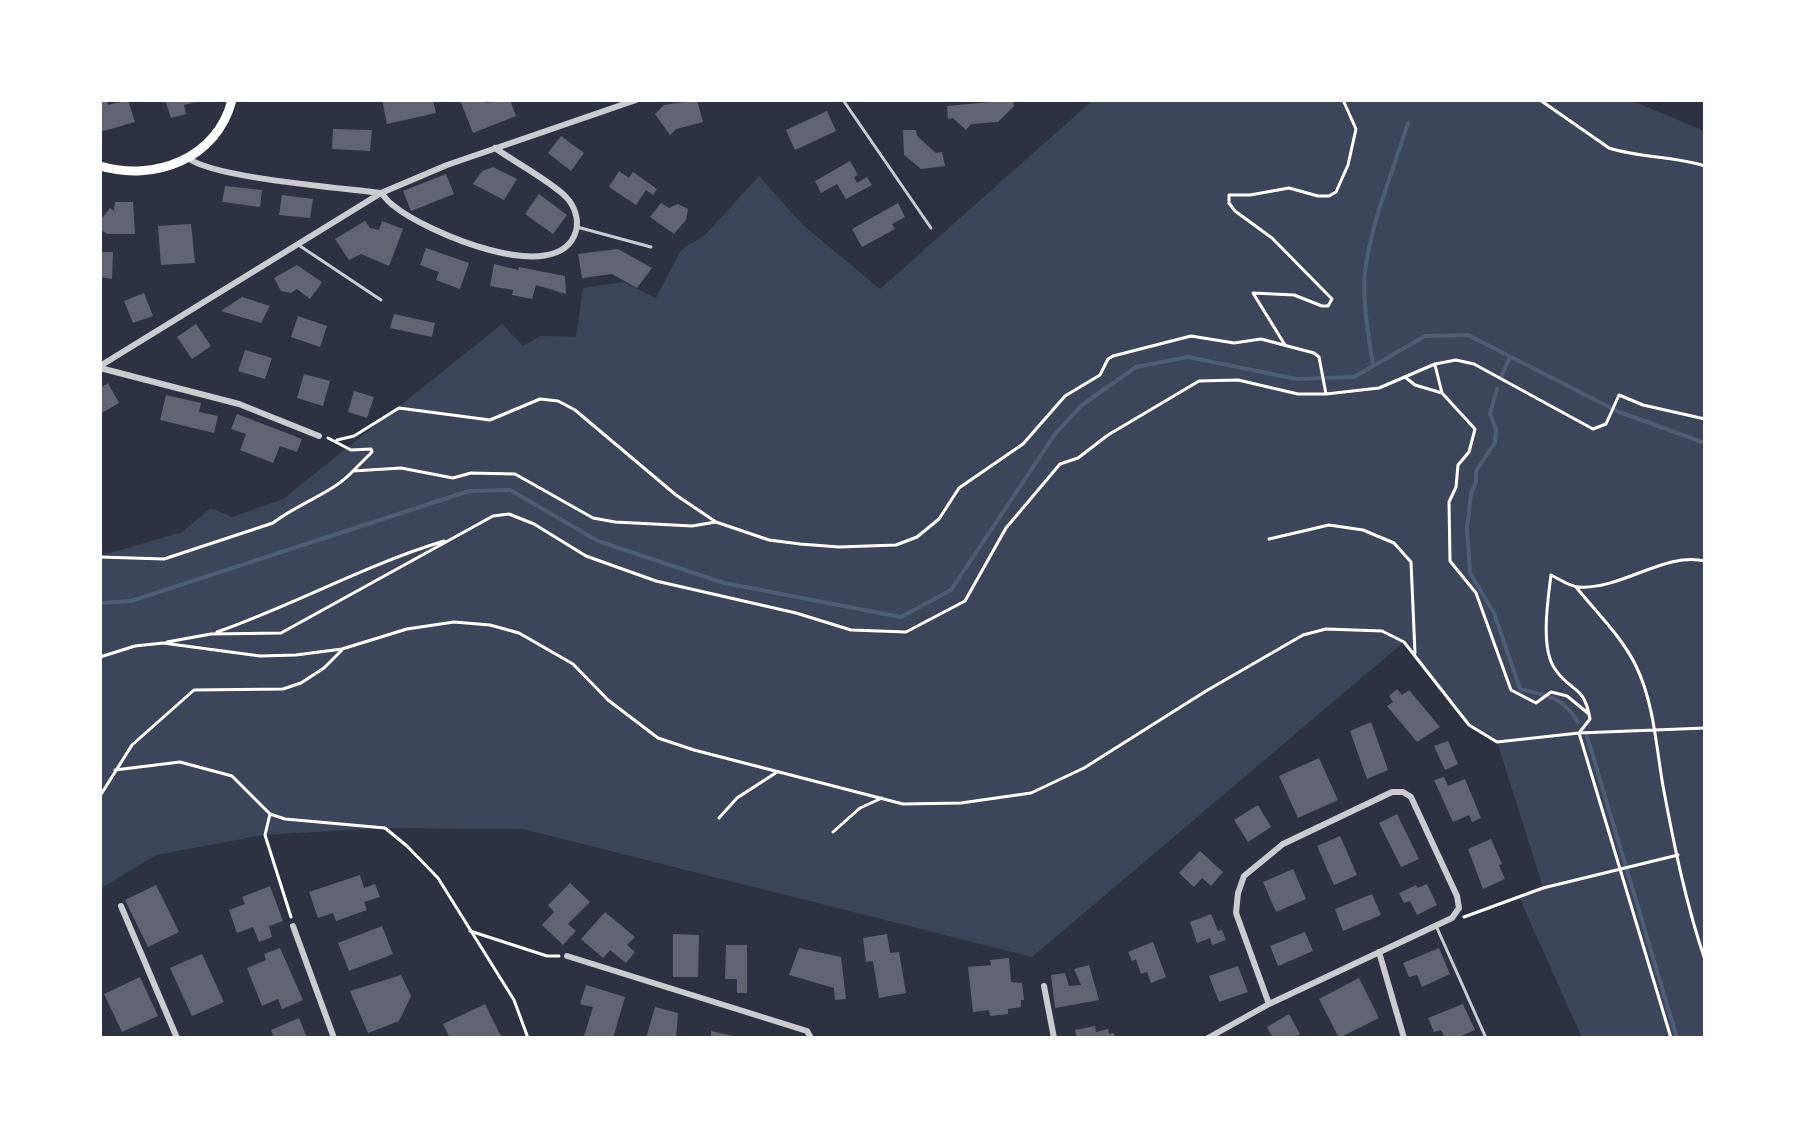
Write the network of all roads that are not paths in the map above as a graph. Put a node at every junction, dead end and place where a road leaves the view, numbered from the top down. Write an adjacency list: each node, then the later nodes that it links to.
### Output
1 (232, 100): 5 (main road)
2 (636, 100): 4 (street)
3 (843, 100): 9 (lane)
4 (495, 148): 7 (street); 8 (street)
5 (188, 158): 6 (main road); 7 (street)
6 (100, 166)
7 (381, 193): 8 (street); 10 (street)
8 (577, 227): 11 (lane)
9 (931, 228)
10 (297, 244): 12 (lane); 13 (street)
11 (651, 247)
12 (381, 300)
13 (100, 367): 14 (street)
14 (319, 436)
15 (121, 906): 22 (street)
16 (293, 926): 23 (street)
17 (1435, 926): 18 (street); 21 (street); 28 (lane)
18 (1379, 952): 21 (street); 27 (street)
19 (567, 956): 24 (street)
20 (1044, 986): 25 (street)
21 (1269, 1004): 26 (street)
22 (177, 1038)
23 (334, 1038)
24 (811, 1038)
25 (1054, 1038)
26 (1208, 1038)
27 (1404, 1038)
28 (1486, 1038)

